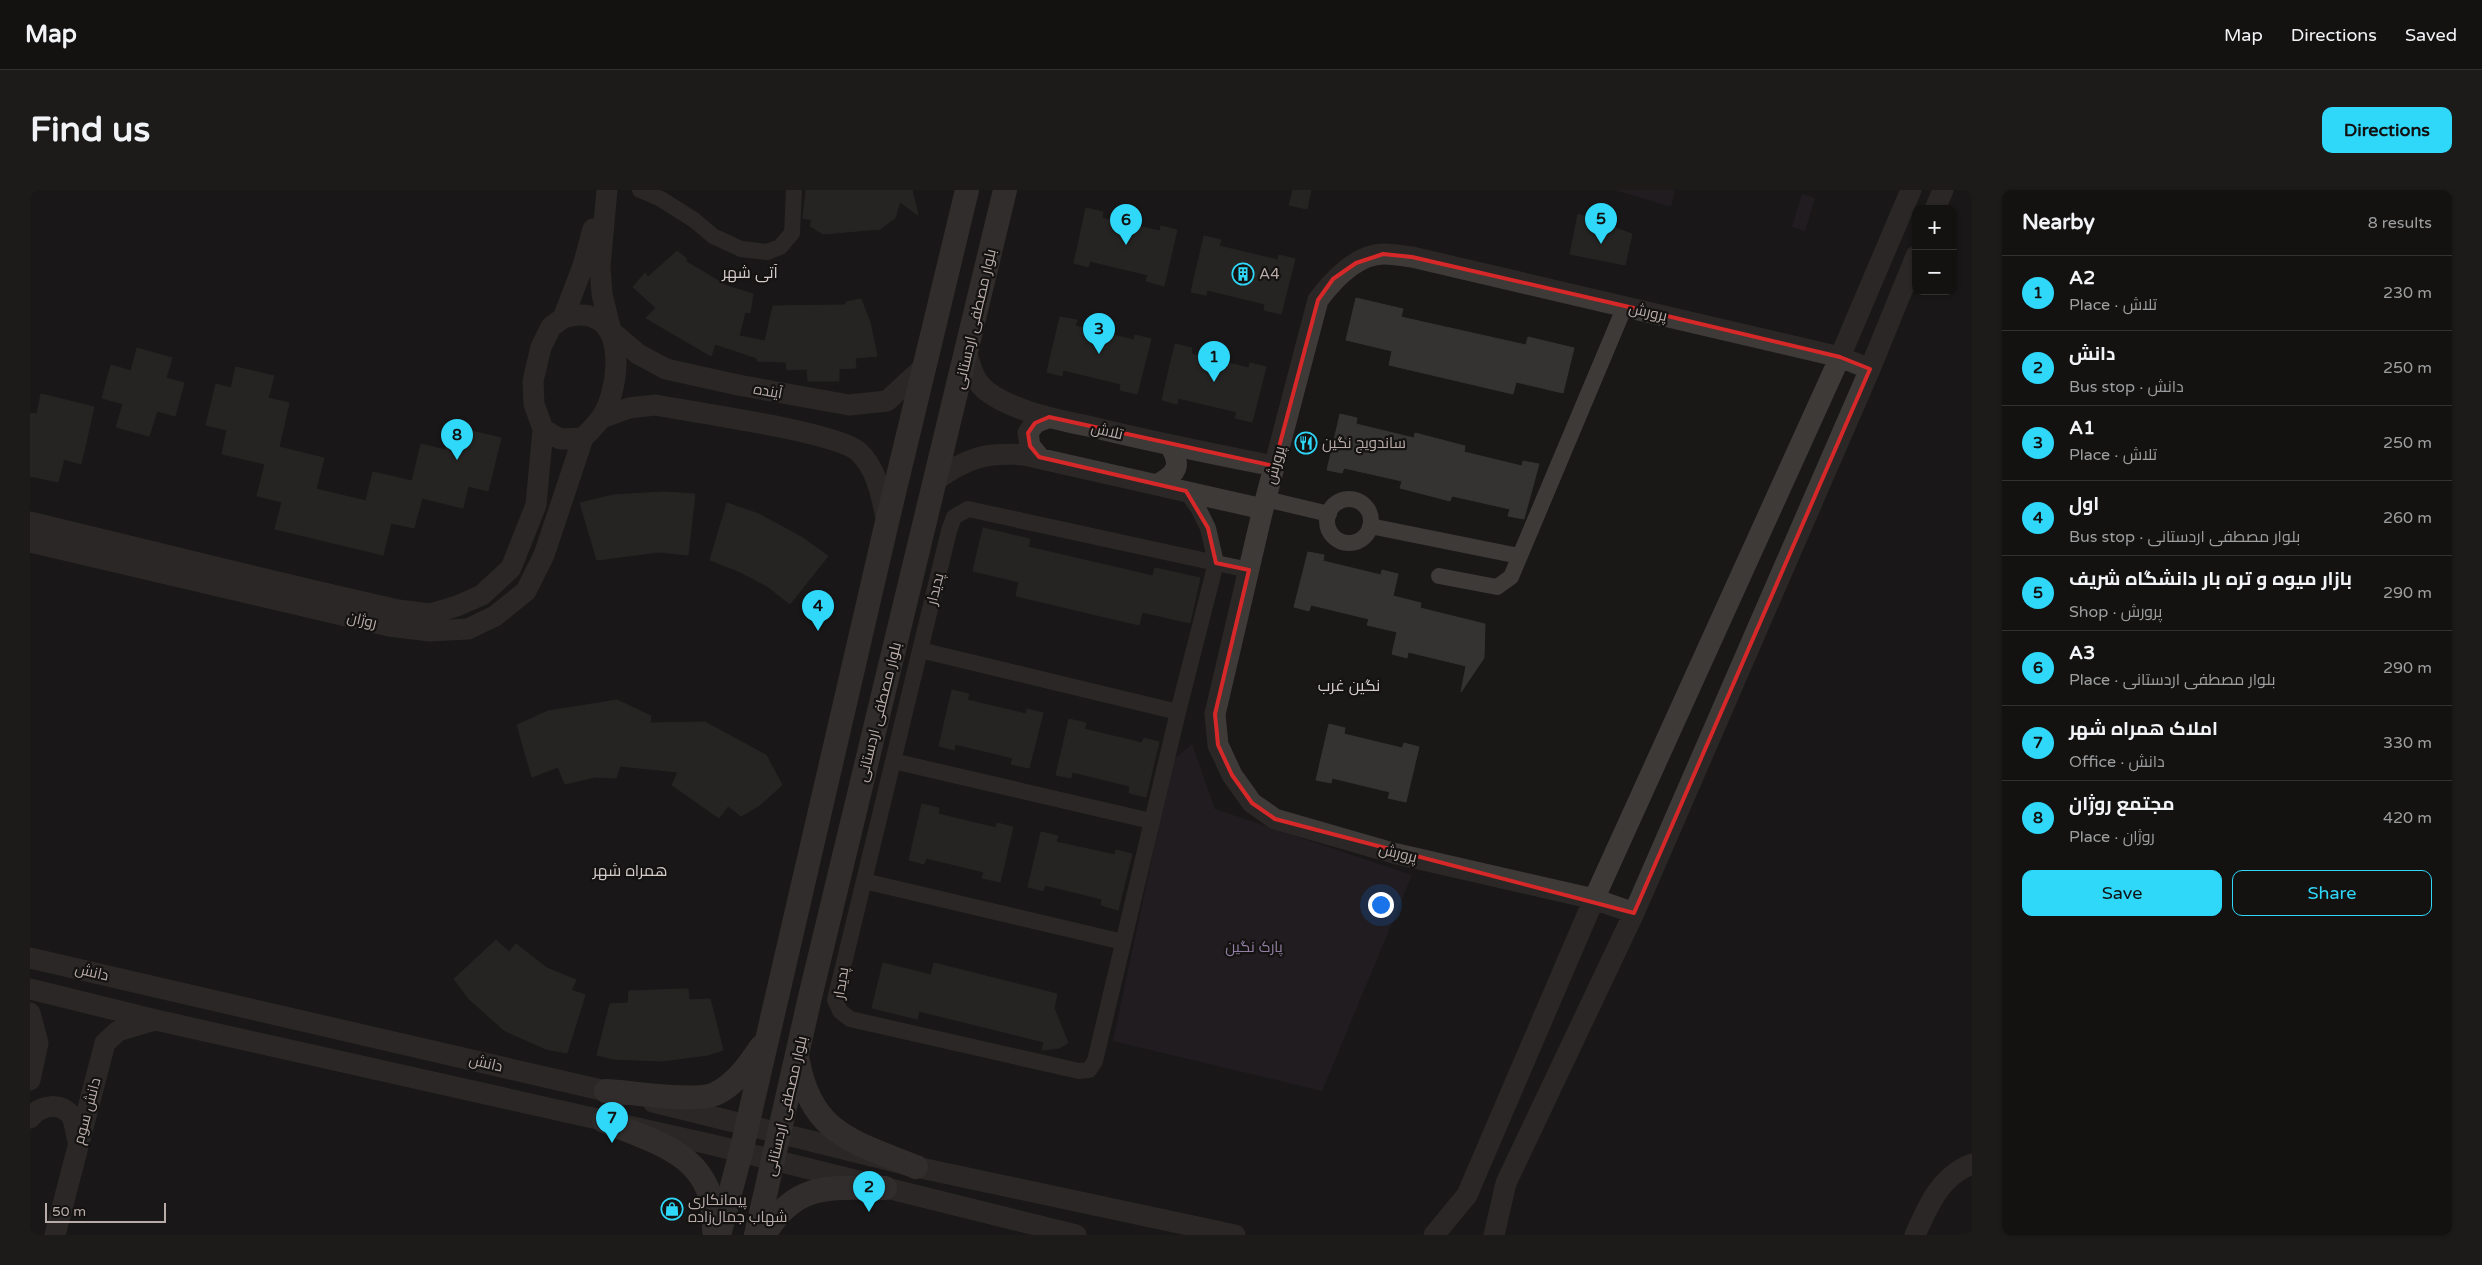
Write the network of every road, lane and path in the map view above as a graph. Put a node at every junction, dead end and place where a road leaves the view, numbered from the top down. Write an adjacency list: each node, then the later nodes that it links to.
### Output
1 (605, 190): 11 (street); 12 (street)
2 (640, 190): 3 (street)
3 (794, 190)
4 (967, 190): 15 (main road)
5 (1005, 190): 13 (main road, بلوار مصطفی اردستانی)
6 (1911, 190): 14 (street)
7 (1943, 190): 8 (street)
8 (1937, 205)
9 (1912, 266): 16 (street)
10 (1625, 306): 14 (street, پرورش); 23 (street, پرورش); 33 (street)
11 (563, 318): 12 (street); 19 (street)
12 (611, 331): 15 (street, آینده); 18 (street)
13 (966, 354): 17 (street, تلاش); 24 (main road, بلوار مصطفی اردستانی)
14 (1840, 357): 16 (street, پرورش); 43 (street)
15 (925, 366): 30 (main road)
16 (1870, 369): 44 (street)
17 (1049, 417): 21 (street, تلاش); 22 (street)
18 (602, 418): 20 (street); 30 (street)
19 (543, 429): 20 (street); 37 (street, روژان)
20 (583, 438): 37 (street, روژان)
21 (1170, 446): 23 (street, تلاش); 25 (street)
22 (1039, 457): 24 (street); 25 (street)
23 (1274, 466): 27 (street, پرورش)
24 (936, 480): 49 (main road, بلوار مصطفی اردستانی)
25 (1158, 484): 26 (street)
26 (1186, 492): 27 (street); 34 (street, پدیدار)
27 (1264, 504): 28 (street); 35 (street, پرورش)
28 (1329, 514): 31 (street); 31 (street)
29 (30, 522): 37 (street, روژان)
30 (887, 522): 48 (main road)
31 (1370, 526): 33 (street)
32 (30, 542): 37 (street, روژان)
33 (1519, 556): 36 (street)
34 (1216, 563): 35 (street); 38 (street, پدیدار); 39 (street, پدیدار)
35 (1249, 570): 43 (street, پرورش)
36 (1439, 576)
37 (308, 599)
38 (920, 650): 39 (street); 40 (street, پدیدار)
39 (1178, 712): 41 (street, پدیدار)
40 (893, 761): 41 (street); 42 (street, پدیدار)
41 (1151, 821): 45 (street, پدیدار)
42 (864, 880): 45 (street); 45 (street, پدیدار)
43 (1594, 899): 44 (street, پرورش); 74 (street)
44 (1634, 912): 75 (street)
45 (1123, 942)
46 (30, 958): 55 (street, دانش)
47 (30, 989): 51 (street, دانش)
48 (778, 992): 49 (main road); 52 (main road)
49 (810, 997): 53 (main road, بلوار مصطفی اردستانی)
50 (30, 1013): 54 (street)
51 (156, 1020): 57 (street, دانش); 60 (street, دانش سوم)
52 (766, 1040): 55 (main road); 58 (main road)
53 (797, 1056): 59 (main road, بلوار مصطفی اردستانی); 64 (main road)
54 (30, 1080)
55 (606, 1090): 58 (street, دانش)
56 (30, 1118): 60 (street)
57 (604, 1121): 61 (street, دانش); 68 (main road)
58 (747, 1126): 59 (street, دانش); 61 (main road)
59 (779, 1135): 62 (main road, بلوار مصطفی اردستانی); 64 (street, دانش)
60 (78, 1141): 66 (street, دانش سوم)
61 (741, 1152): 62 (street, دانش); 69 (main road)
62 (774, 1160): 65 (street, دانش); 70 (main road, بلوار مصطفی اردستانی)
63 (1972, 1164): 76 (street)
64 (916, 1167): 73 (street, دانش)
65 (885, 1188): 71 (main road); 72 (street, دانش)
66 (57, 1226): 67 (street)
67 (42, 1235)
68 (713, 1235)
69 (719, 1235)
70 (756, 1235)
71 (764, 1235)
72 (1076, 1235)
73 (1235, 1235)
74 (1434, 1235)
75 (1494, 1235)
76 (1916, 1235)

